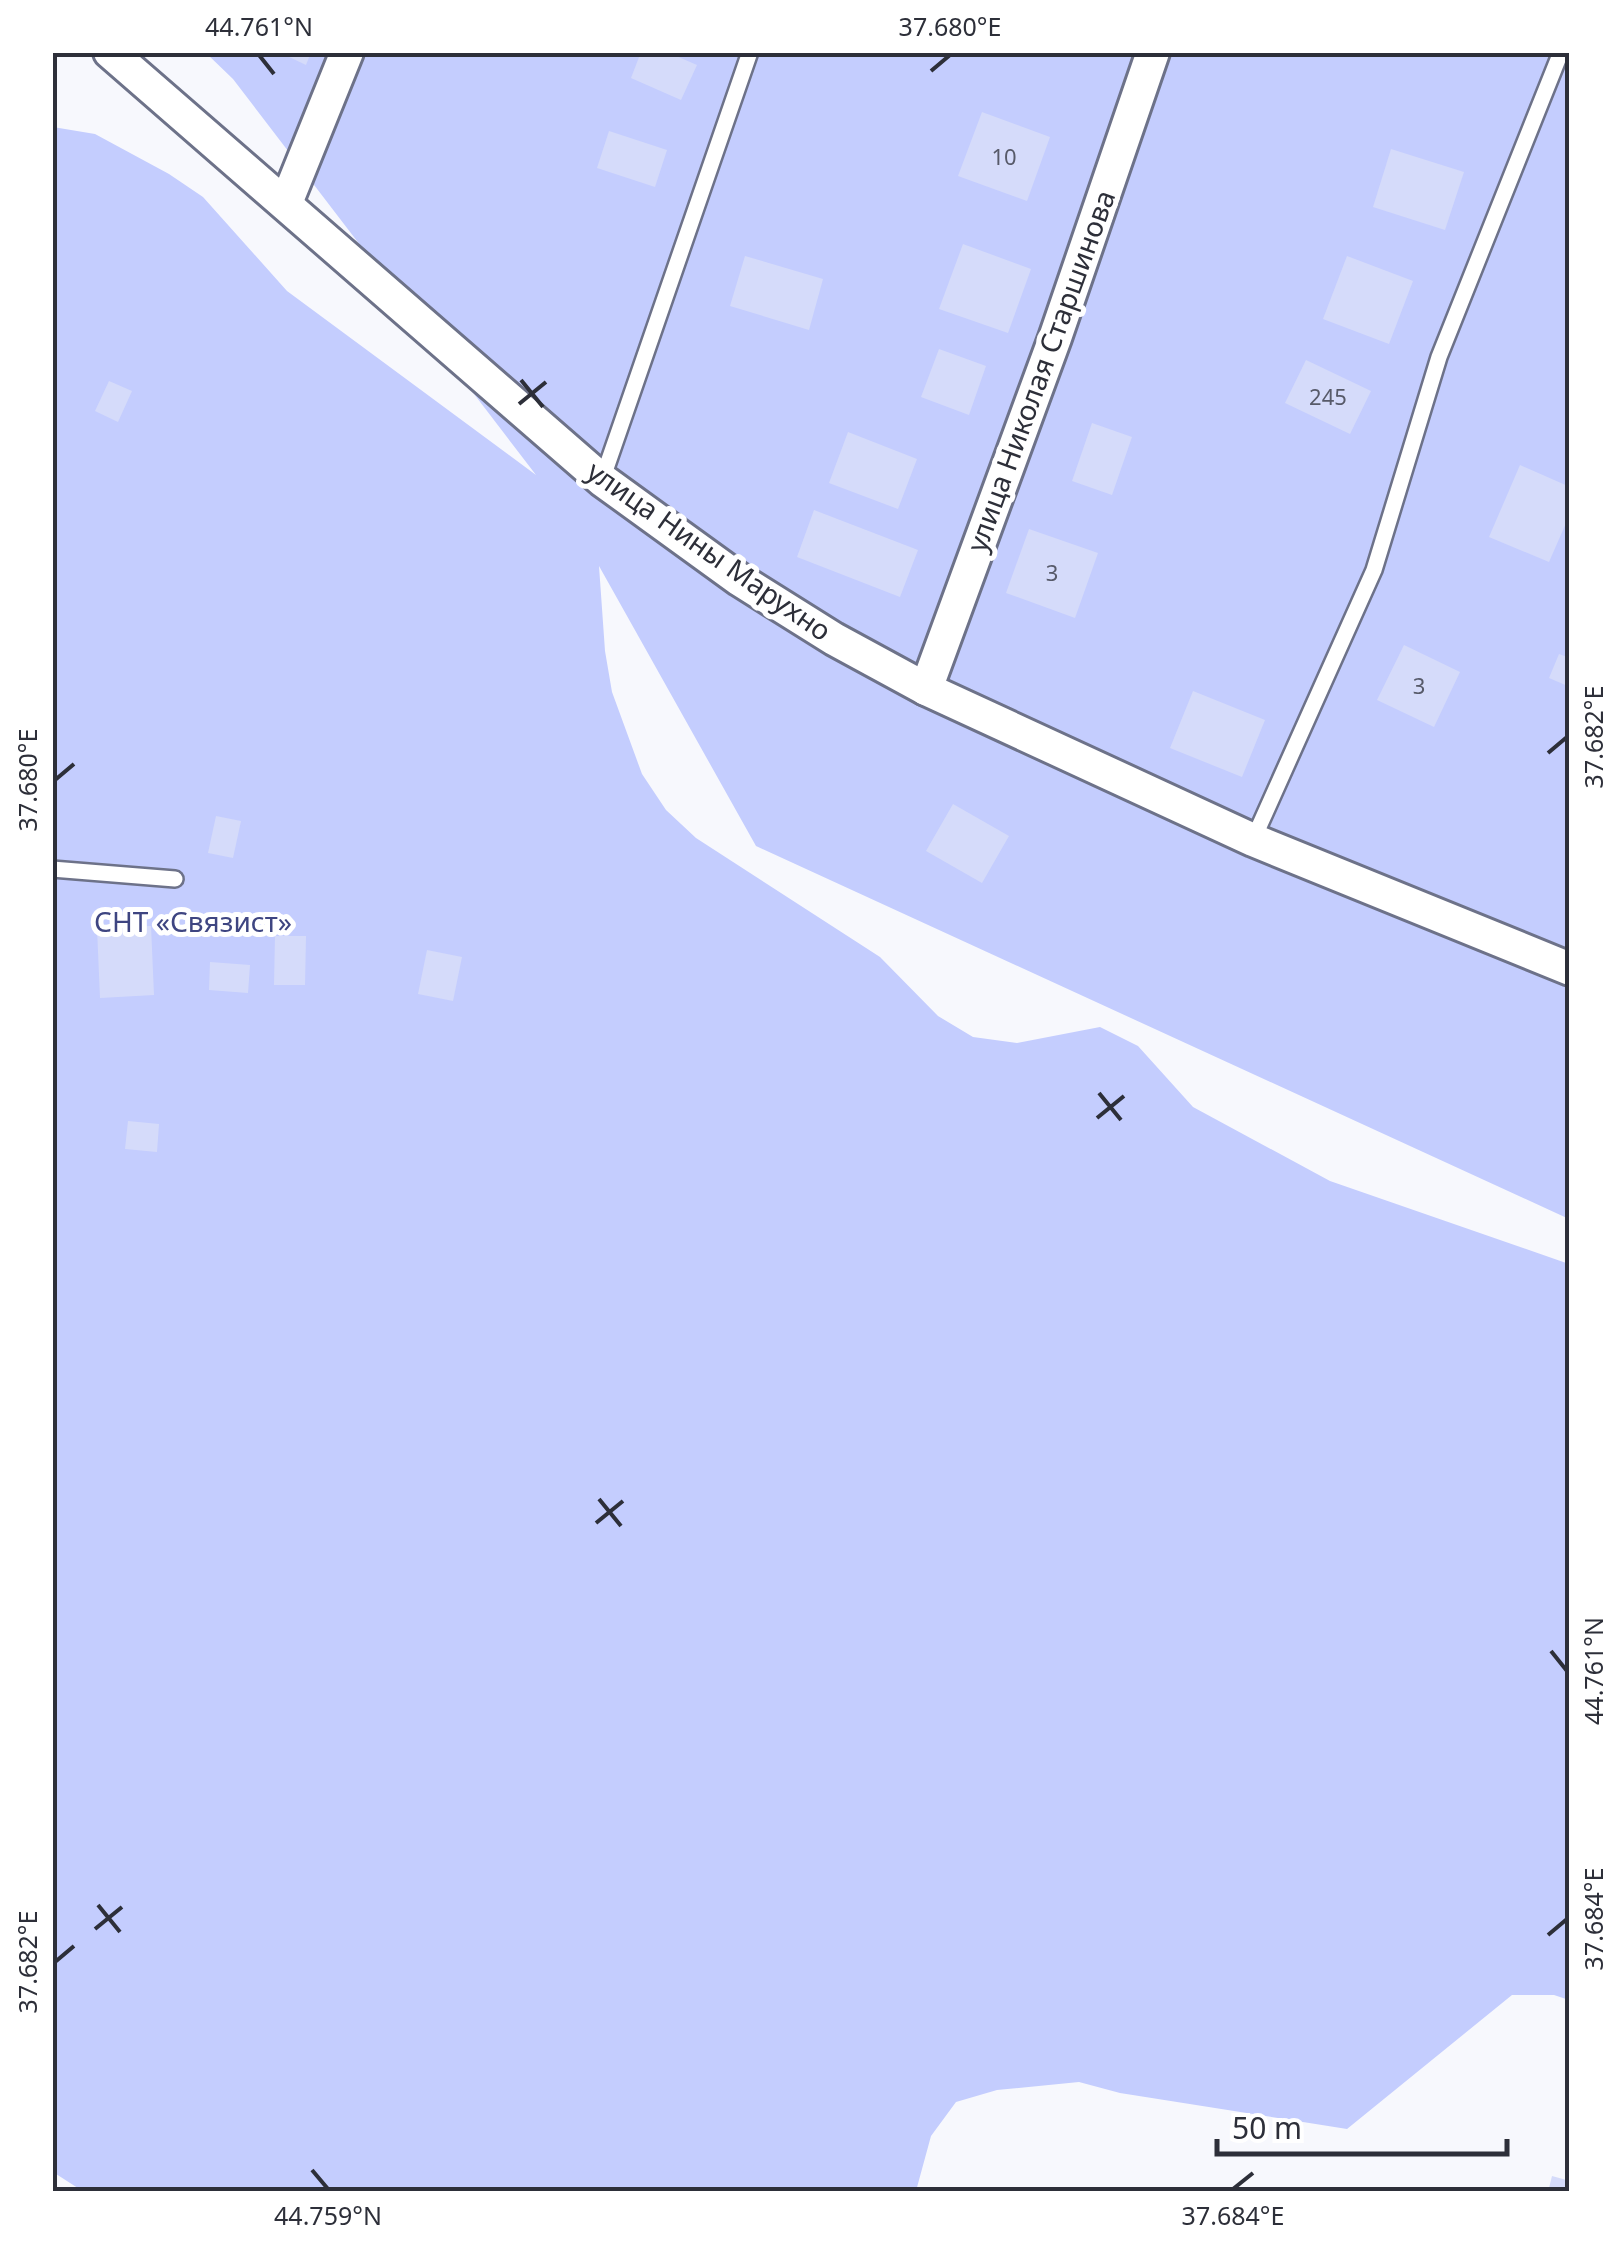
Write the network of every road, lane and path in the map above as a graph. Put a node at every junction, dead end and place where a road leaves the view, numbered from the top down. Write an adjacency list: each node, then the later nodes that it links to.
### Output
1 (110, 52): 6 (street, улица Нины Марухно)
2 (347, 52): 6 (street)
3 (750, 52): 7 (lane)
4 (1153, 52): 8 (street, улица Николая Старшинова)
5 (1560, 52): 9 (lane)
6 (286, 204): 7 (street, улица Нины Марухно)
7 (602, 480): 8 (street, улица Нины Марухно)
8 (926, 689): 9 (street, улица Нины Марухно)
9 (1253, 840): 12 (street, улица Нины Марухно)
10 (52, 869): 11 (lane)
11 (175, 879)
12 (1570, 969)

